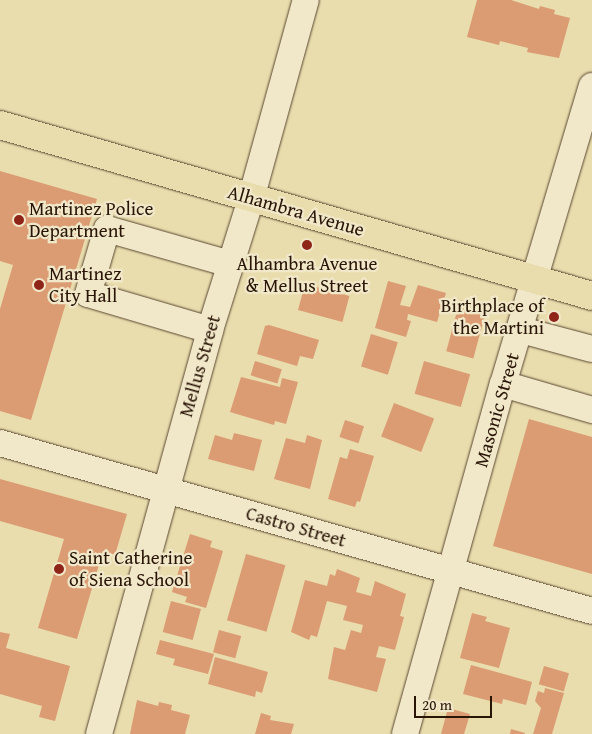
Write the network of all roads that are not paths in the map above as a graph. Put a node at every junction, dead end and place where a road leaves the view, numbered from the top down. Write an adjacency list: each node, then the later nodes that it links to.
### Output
1 (306, 0): 4 (street, Mellus Street)
2 (592, 86): 6 (street, Masonic Street)
3 (0, 125): 4 (main road, Alhambra Avenue)
4 (251, 199): 5 (street, Mellus Street); 6 (main road, Alhambra Avenue)
5 (230, 264): 8 (street, Mellus Street); 8 (street)
6 (535, 280): 7 (main road, Alhambra Avenue); 9 (street, Masonic Street)
7 (592, 296)
8 (210, 330): 14 (street, Mellus Street)
9 (521, 330): 10 (street); 11 (street, Masonic Street)
10 (592, 349)
11 (503, 384): 12 (street); 15 (street, Masonic Street)
12 (592, 410)
13 (0, 443): 14 (street, Castro Street)
14 (166, 489): 15 (street, Castro Street); 17 (street, Mellus Street)
15 (453, 573): 16 (street, Castro Street); 18 (street, Masonic Street)
16 (592, 611)
17 (99, 734)
18 (405, 734)

